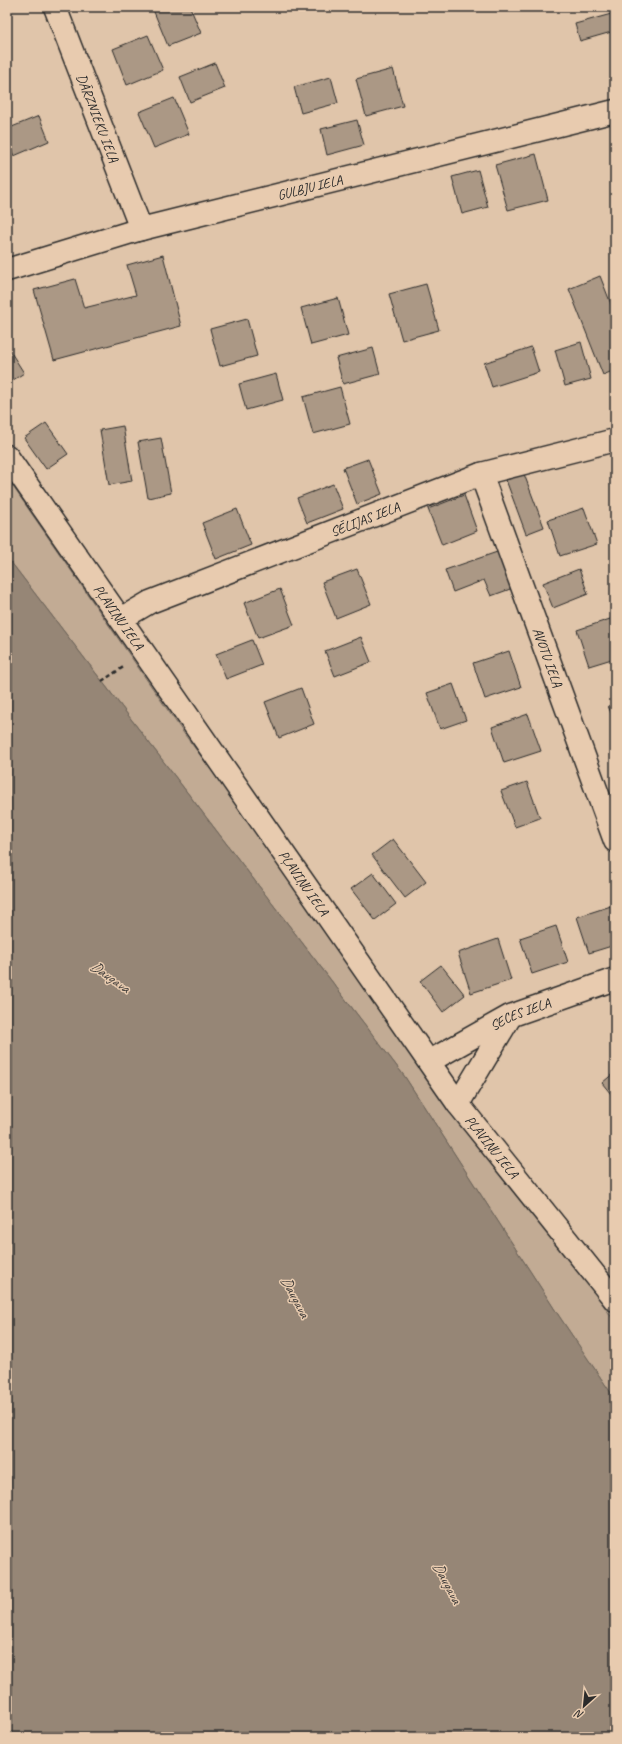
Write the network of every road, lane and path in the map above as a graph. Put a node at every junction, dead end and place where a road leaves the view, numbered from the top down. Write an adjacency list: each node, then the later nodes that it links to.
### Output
1 (55, 7): 3 (street, DĀRZNIEKU IELA)
2 (615, 112): 3 (street, GULBJU IELA)
3 (141, 228): 4 (street, GULBJU IELA)
4 (7, 270)
5 (615, 440): 7 (street, SĒLIJAS IELA)
6 (7, 456): 8 (street, PĻAVIŅU IELA)
7 (481, 474): 8 (street, SĒLIJAS IELA); 9 (street, AVOTU IELA)
8 (121, 619): 12 (street, PĻAVIŅU IELA)
9 (615, 841)
10 (615, 979): 11 (street, SECES IELA)
11 (510, 1016): 12 (street, SECES IELA); 13 (street)
12 (430, 1061): 13 (street, PĻAVIŅU IELA)
13 (458, 1104): 14 (street, PĻAVIŅU IELA)
14 (615, 1300)

